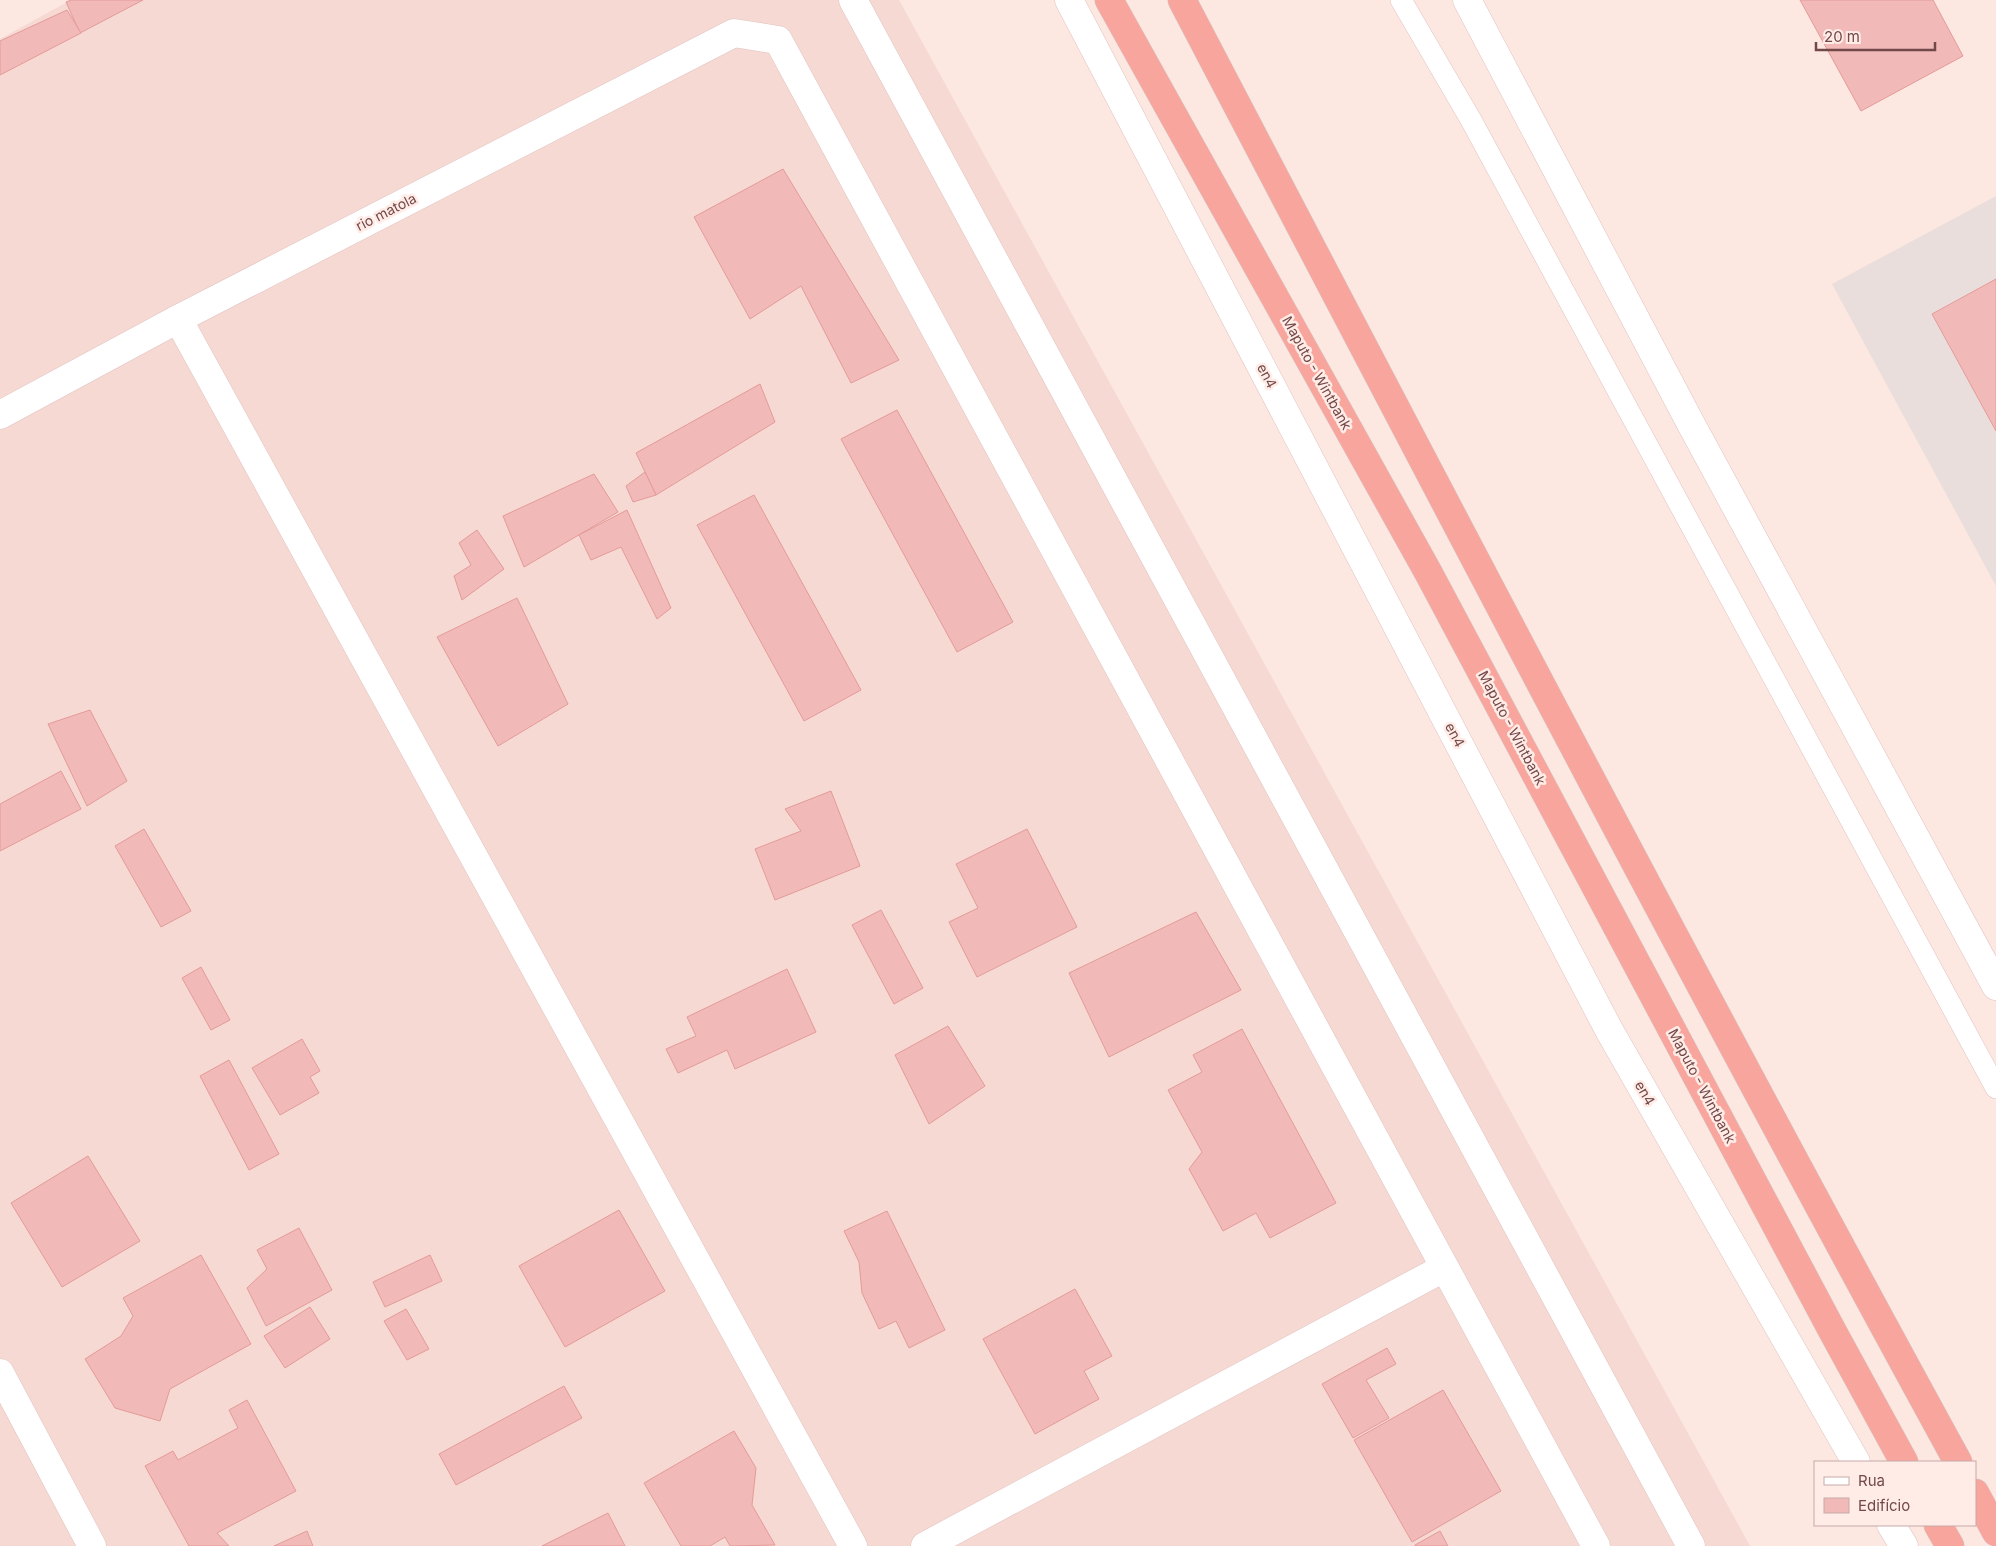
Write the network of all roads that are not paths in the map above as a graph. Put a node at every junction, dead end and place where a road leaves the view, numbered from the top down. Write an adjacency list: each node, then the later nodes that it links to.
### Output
1 (852, 0): 24 (street)
2 (1069, 0): 13 (street, en4)
3 (1109, 0): 14 (highway, Maputo - Wintbank)
4 (1182, 0): 15 (highway)
5 (1401, 0): 10 (lane)
6 (1467, 0): 9 (street)
7 (178, 319): 8 (street, rio matola); 11 (street, rio matola); 21 (street)
8 (0, 415)
9 (1996, 986)
10 (1996, 1088)
11 (1444, 1268): 22 (street); 23 (street)
12 (0, 1373): 20 (street)
13 (1855, 1461)
14 (1903, 1461)
15 (1957, 1461)
16 (1976, 1495): 19 (highway)
17 (1892, 1526): 25 (street)
18 (1939, 1526): 26 (highway)
19 (1996, 1532)
20 (92, 1546)
21 (853, 1546)
22 (925, 1546)
23 (1596, 1546)
24 (1690, 1546)
25 (1904, 1546)
26 (1950, 1546)

